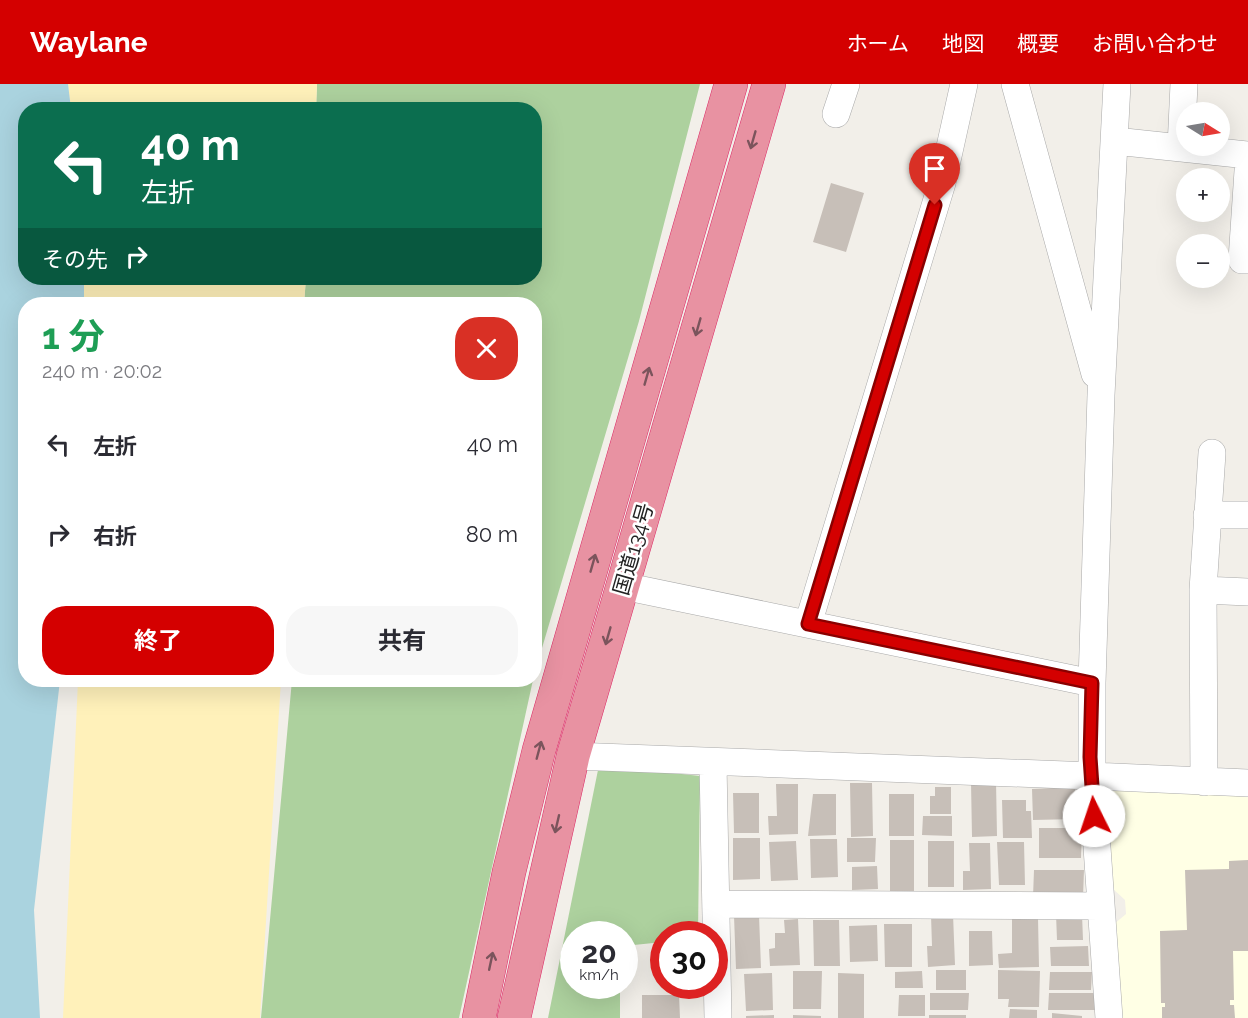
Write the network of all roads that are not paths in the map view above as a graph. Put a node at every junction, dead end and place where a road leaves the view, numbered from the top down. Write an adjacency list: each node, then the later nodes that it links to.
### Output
1 (731, 84): 32 (highway, 国道134号, one-way to 1)
2 (769, 84): 20 (highway, 国道134号, one-way to 20)
3 (846, 84): 9 (street)
4 (964, 84): 23 (street)
5 (1015, 84): 16 (street)
6 (1117, 84): 10 (street)
7 (1185, 84): 8 (street)
8 (1184, 102)
9 (836, 114)
10 (1114, 141): 11 (street); 16 (street)
11 (1176, 147)
12 (1230, 153): 13 (street)
13 (1248, 155)
14 (1248, 171): 15 (street)
15 (1248, 260)
16 (1101, 395): 24 (street)
17 (1212, 453): 18 (street)
18 (1207, 515): 19 (street); 21 (street)
19 (1248, 515)
20 (623, 586): 23 (street); 25 (highway, 国道134号, one-way to 25)
21 (1203, 590): 22 (street); 28 (street)
22 (1248, 592)
23 (808, 624): 24 (street)
24 (1092, 683): 27 (street)
25 (573, 756): 26 (street); 33 (highway, 国道134号, one-way to 33)
26 (713, 764): 27 (street); 30 (street)
27 (1092, 776): 28 (street); 31 (street)
28 (1204, 782): 29 (street)
29 (1248, 783)
30 (716, 904): 31 (street); 34 (street)
31 (1101, 906): 35 (street)
32 (479, 1018)
33 (514, 1018)
34 (718, 1018)
35 (1109, 1018)

